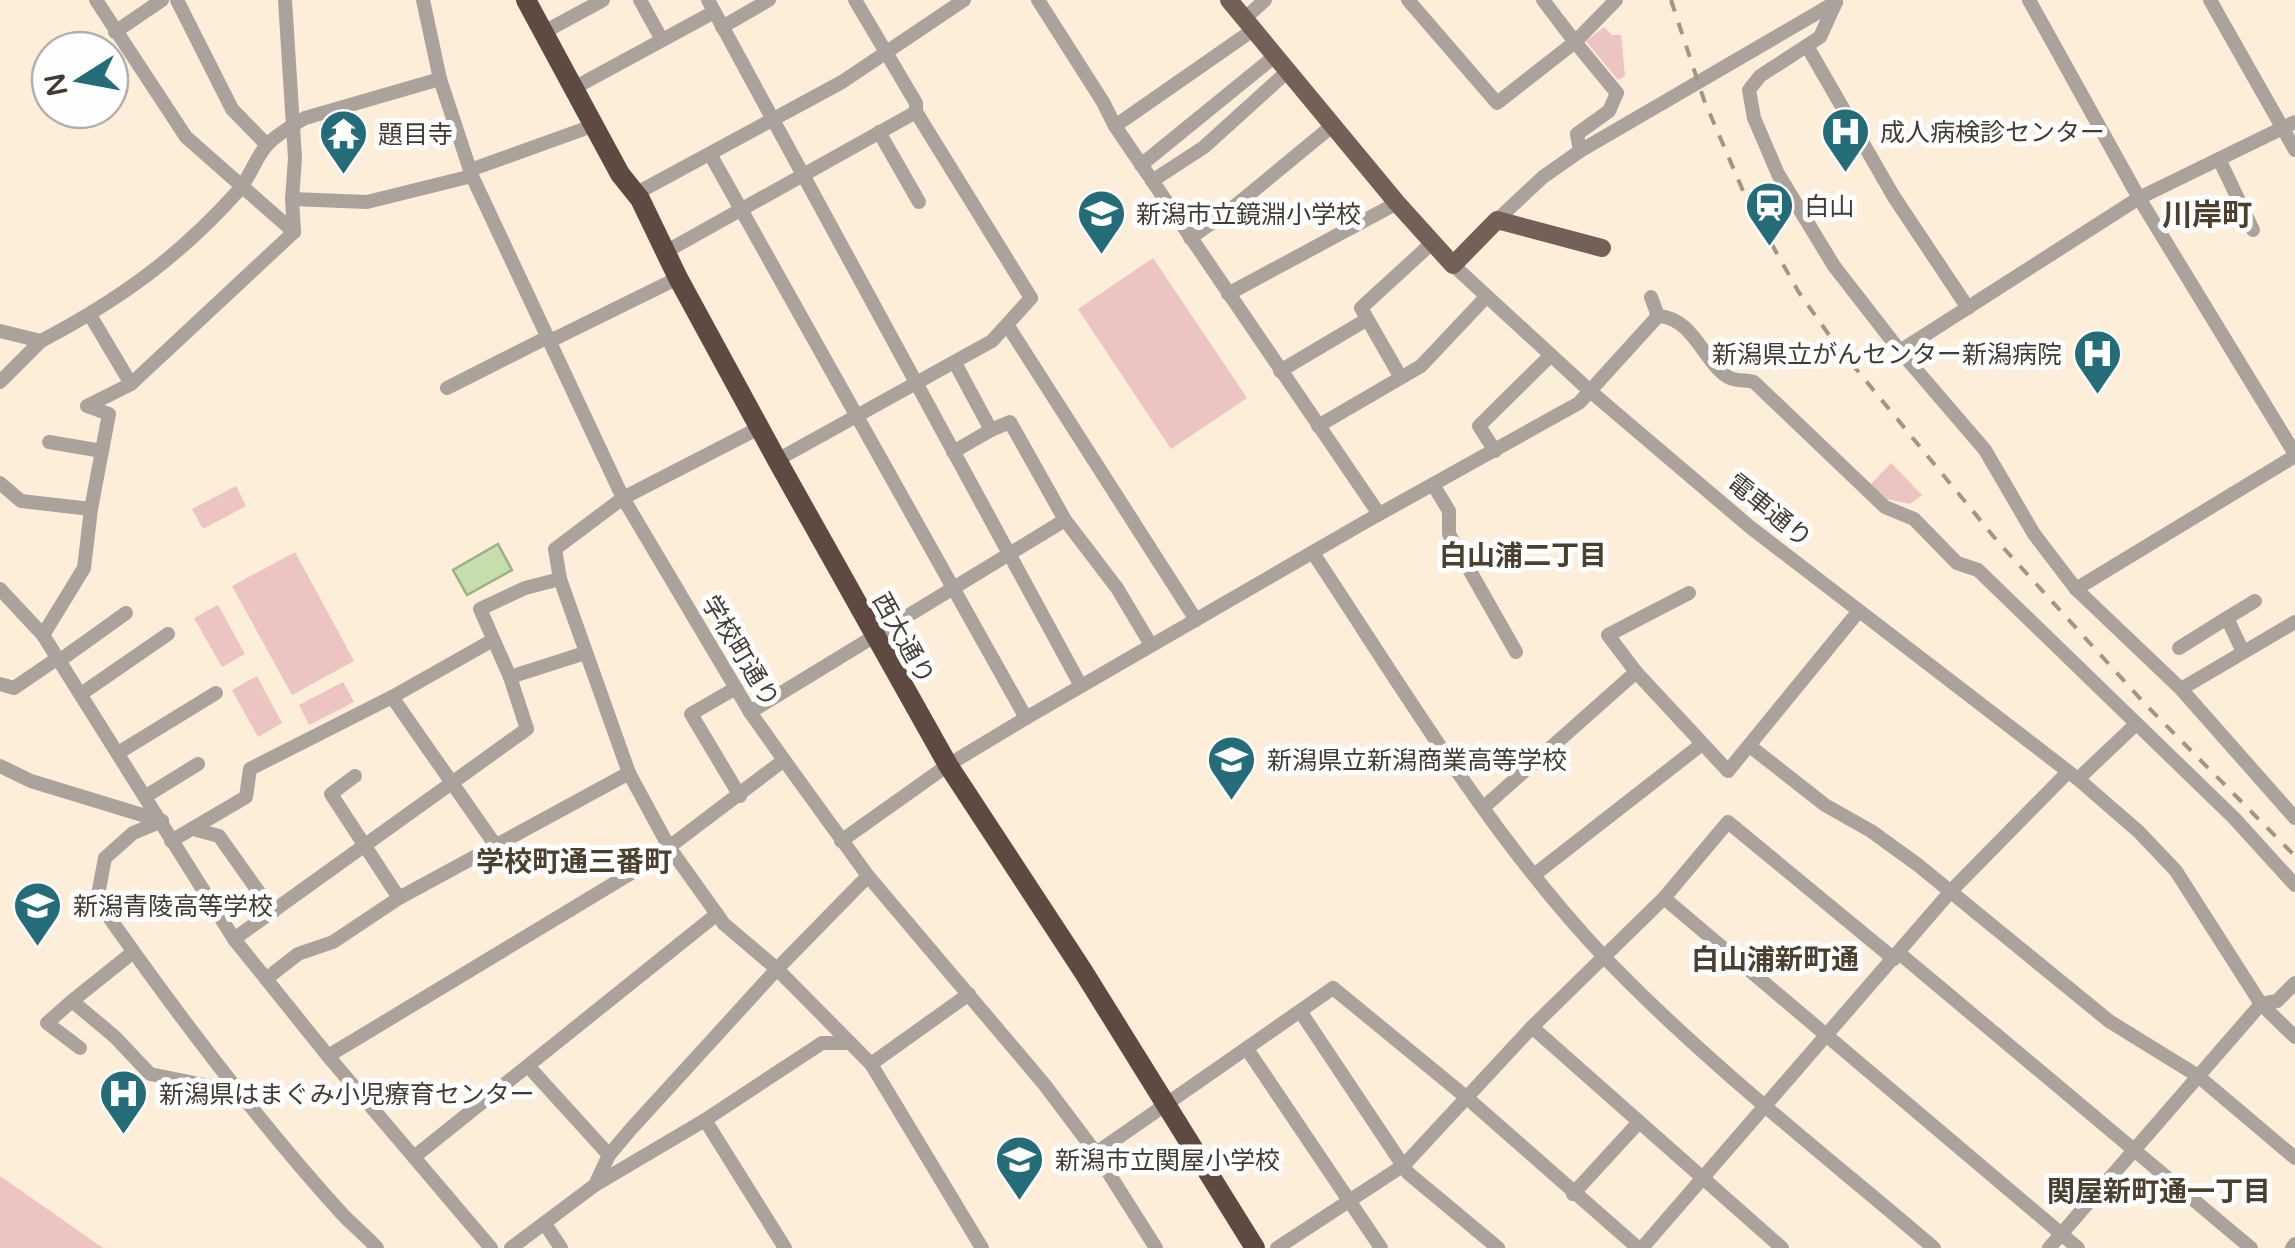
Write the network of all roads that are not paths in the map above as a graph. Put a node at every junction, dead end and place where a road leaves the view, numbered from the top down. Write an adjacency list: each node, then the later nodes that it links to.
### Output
1 (96, 0): 25 (street)
2 (162, 0): 26 (street)
3 (177, 0): 45 (street)
4 (284, 0): 40 (street)
5 (423, 0): 35 (street, 学校町通り)
6 (526, 0): 27 (highway, 西大通り)
7 (534, 0): 27 (highway, 西大通り)
8 (603, 0): 27 (street)
9 (640, 0): 28 (street)
10 (768, 0): 24 (street)
11 (854, 0): 32 (street)
12 (964, 0): 32 (street)
13 (1038, 0): 42 (street)
14 (1228, 0): 23 (main road, 電車通り)
15 (1265, 0): 23 (street)
16 (1408, 0): 29 (street)
17 (1543, 0): 29 (street)
18 (1616, 0): 29 (street)
19 (2029, 0): 56 (street)
20 (2210, 0): 39 (street)
21 (1837, 1): 30 (street); 47 (street)
22 (711, 6): 24 (street); 28 (street)
23 (1249, 24): 33 (main road, 電車通り); 42 (street)
24 (722, 26): 38 (street)
25 (114, 30)
26 (118, 30)
27 (544, 32): 36 (highway, 西大通り)
28 (662, 40): 36 (street)
29 (1575, 42): 47 (street)
30 (1807, 46): 73 (street); 81 (street)
31 (130, 54): 54 (street)
32 (886, 54): 37 (street); 38 (street)
33 (1275, 56): 34 (main road, 電車通り); 50 (street)
34 (1288, 71): 43 (main road, 電車通り); 53 (street)
35 (440, 79): 40 (street); 52 (street, 学校町通り)
36 (574, 88): 41 (highway, 西大通り)
37 (916, 112): 44 (street); 77 (street)
38 (774, 118): 48 (street); 51 (street)
39 (2290, 124): 46 (street); 49 (street)
40 (293, 125): 45 (street); 57 (street)
41 (595, 125): 52 (street); 55 (highway, 西大通り)
42 (1115, 126): 50 (street)
43 (1332, 126): 59 (main road, 電車通り); 64 (street)
44 (879, 132): 51 (street); 58 (street)
45 (267, 145): 54 (street)
46 (2295, 150)
47 (1580, 151): 61 (street)
48 (710, 154): 55 (street); 60 (street)
49 (2219, 159): 56 (street); 62 (street)
50 (1142, 166): 53 (street)
51 (804, 172): 60 (street); 88 (street)
52 (471, 173): 57 (street); 79 (street, 学校町通り)
53 (1152, 181): 64 (street)
54 (241, 188): 63 (street); 74 (street)
55 (635, 194): 67 (highway, 西大通り)
56 (2139, 198): 73 (street); 99 (street)
57 (292, 199): 63 (street)
58 (918, 202)
59 (1396, 203): 65 (main road, 電車通り); 70 (street)
60 (742, 209): 67 (street); 91 (street)
61 (1498, 220): 66 (main road); 68 (main road)
62 (2254, 230)
63 (294, 232): 87 (street)
64 (1190, 238): 70 (street)
65 (1432, 243): 68 (main road, 電車通り); 76 (street)
66 (1602, 248)
67 (665, 252): 69 (highway, 西大通り)
68 (1453, 265): 71 (street, 電車通り)
69 (678, 278): 79 (street); 93 (highway, 西大通り)
70 (1228, 294): 84 (street)
71 (1486, 296): 82 (street, 電車通り); 85 (street)
72 (1651, 297): 75 (street)
73 (1968, 308): 81 (street)
74 (90, 315): 80 (street); 87 (street)
75 (1658, 316): 90 (street); 141 (street)
76 (1366, 320): 84 (street); 85 (street)
77 (1008, 326): 83 (street); 118 (street)
78 (0, 332): 80 (street)
79 (549, 339): 89 (street); 103 (street, 学校町通り)
80 (41, 341): 86 (street)
81 (1900, 351): 112 (street)
82 (1550, 355): 90 (street, 電車通り); 97 (street)
83 (955, 363): 88 (street); 94 (street)
84 (1280, 370): 92 (street)
85 (1400, 376): 92 (street)
86 (0, 382)
87 (131, 384): 96 (street)
88 (917, 384): 91 (street); 98 (street)
89 (447, 388)
90 (1590, 390): 97 (street); 115 (street, 電車通り)
91 (860, 416): 100 (street); 110 (street)
92 (1318, 426): 105 (street)
93 (759, 428): 100 (highway, 西大通り); 103 (street)
94 (991, 430): 98 (street); 106 (street)
95 (49, 442): 96 (street)
96 (102, 451): 104 (street)
97 (1495, 451): 102 (street)
98 (953, 452): 108 (street)
99 (2295, 455): 112 (street)
100 (777, 460): 122 (highway, 西大通り)
101 (0, 483): 104 (street)
102 (1434, 486): 105 (street); 126 (street)
103 (623, 498): 109 (street); 134 (street, 学校町通り)
104 (91, 509): 121 (street)
105 (1378, 514): 107 (street)
106 (1065, 520): 108 (street); 124 (street)
107 (1312, 553): 118 (street); 155 (street)
108 (1010, 556): 110 (street); 133 (street)
109 (560, 579): 123 (street); 128 (street)
110 (954, 586): 122 (street); 140 (street)
111 (0, 589): 121 (street)
112 (2076, 589): 135 (street)
113 (1689, 594): 130 (street)
114 (2254, 601): 117 (street)
115 (1858, 612): 143 (street); 150 (street, 電車通り)
116 (126, 613): 129 (street)
117 (2227, 618): 125 (street); 127 (street)
118 (1196, 620): 124 (street)
119 (2295, 622): 127 (street)
120 (168, 634): 136 (street)
121 (43, 635): 129 (street)
122 (874, 636): 139 (street); 148 (highway, 西大通り)
123 (494, 640): 131 (street); 138 (street)
124 (1151, 645): 133 (street)
125 (2179, 648)
126 (1516, 652)
127 (2243, 652): 135 (street)
128 (585, 653): 131 (street); 149 (street)
129 (59, 659): 132 (street); 136 (street)
130 (1636, 672): 142 (street); 155 (street)
131 (510, 677): 152 (street)
132 (0, 684)
133 (1081, 686): 140 (street)
134 (736, 688): 139 (street, 学校町通り); 154 (street)
135 (2181, 689): 156 (street)
136 (81, 694): 144 (street)
137 (216, 694): 144 (street)
138 (392, 696): 152 (street); 158 (street)
139 (750, 712): 145 (street, 学校町通り)
140 (1026, 718): 148 (street)
141 (2135, 725): 150 (street); 166 (street)
142 (1702, 744): 143 (street); 164 (street)
143 (1750, 747): 167 (street)
144 (118, 753): 153 (street)
145 (784, 760): 154 (street); 160 (street, 学校町通り)
146 (198, 764): 153 (street)
147 (0, 766): 157 (street)
148 (948, 766): 160 (street); 195 (highway, 西大通り)
149 (629, 773): 162 (street); 163 (street)
150 (2073, 775): 167 (street); 181 (street, 電車通り)
151 (355, 776): 161 (street)
152 (453, 783): 161 (street); 162 (street)
153 (146, 796): 157 (street)
154 (740, 796): 163 (street)
155 (1484, 807): 164 (street)
156 (2295, 818)
157 (162, 821): 159 (street); 173 (street)
158 (193, 828): 159 (street); 170 (street)
159 (171, 841): 172 (street)
160 (841, 841): 165 (street, 学校町通り)
161 (363, 846): 168 (street); 170 (street)
162 (496, 846): 168 (street)
163 (669, 847): 171 (street); 189 (street)
164 (1534, 875): 174 (street)
165 (868, 876): 176 (street); 179 (street, 学校町通り)
166 (2295, 885)
167 (1951, 891): 175 (street); 192 (street)
168 (399, 898): 177 (street)
169 (1664, 898): 174 (street); 175 (street); 185 (street)
170 (273, 912): 172 (street)
171 (717, 914): 176 (street); 191 (street)
172 (234, 939): 177 (street)
173 (132, 953): 180 (street); 193 (street)
174 (1604, 956): 183 (street); 196 (street)
175 (1896, 956): 185 (street); 199 (street)
176 (777, 969): 186 (street); 201 (street)
177 (266, 979): 189 (street)
178 (2295, 984): 181 (street)
179 (969, 994): 190 (street); 200 (street, 学校町通り)
180 (72, 1001): 187 (street); 193 (street)
181 (2261, 1004): 184 (street, 電車通り); 192 (street)
182 (1300, 1011): 188 (street); 194 (street); 204 (street)
183 (1532, 1027): 194 (street); 198 (street)
184 (2295, 1036)
185 (1827, 1038): 196 (street); 210 (street)
186 (850, 1043): 190 (street); 197 (street)
187 (80, 1048)
188 (1246, 1049): 195 (street); 208 (street)
189 (328, 1056): 202 (street)
190 (870, 1064): 216 (street)
191 (528, 1066): 201 (street); 202 (street)
192 (2198, 1076): 199 (street); 203 (street)
193 (240, 1092): 211 (street)
194 (1466, 1097): 204 (street); 207 (street)
195 (1168, 1105): 200 (street); 218 (highway, 西大通り)
196 (1768, 1107): 205 (street); 224 (street)
197 (705, 1120): 206 (street); 215 (street)
198 (1640, 1122): 205 (street); 207 (street)
199 (2132, 1149): 210 (street); 227 (street)
200 (1096, 1154): 217 (street, 学校町通り)
201 (609, 1155): 206 (street)
202 (414, 1157): 212 (street)
203 (2295, 1158)
204 (1404, 1165): 208 (street); 221 (street)
205 (1702, 1178): 222 (street); 223 (street)
206 (595, 1185): 209 (street)
207 (1573, 1194): 222 (street)
208 (1350, 1201): 219 (street); 220 (street)
209 (545, 1224): 213 (street); 214 (street)
210 (2060, 1235): 225 (street); 226 (street)
211 (377, 1248)
212 (491, 1248)
213 (512, 1248)
214 (561, 1248)
215 (785, 1248)
216 (982, 1248)
217 (1156, 1248)
218 (1255, 1248)
219 (1277, 1248)
220 (1380, 1248)
221 (1498, 1248)
222 (1640, 1248)
223 (1782, 1248)
224 (1934, 1248)
225 (2049, 1248)
226 (2078, 1248)
227 (2251, 1248)

